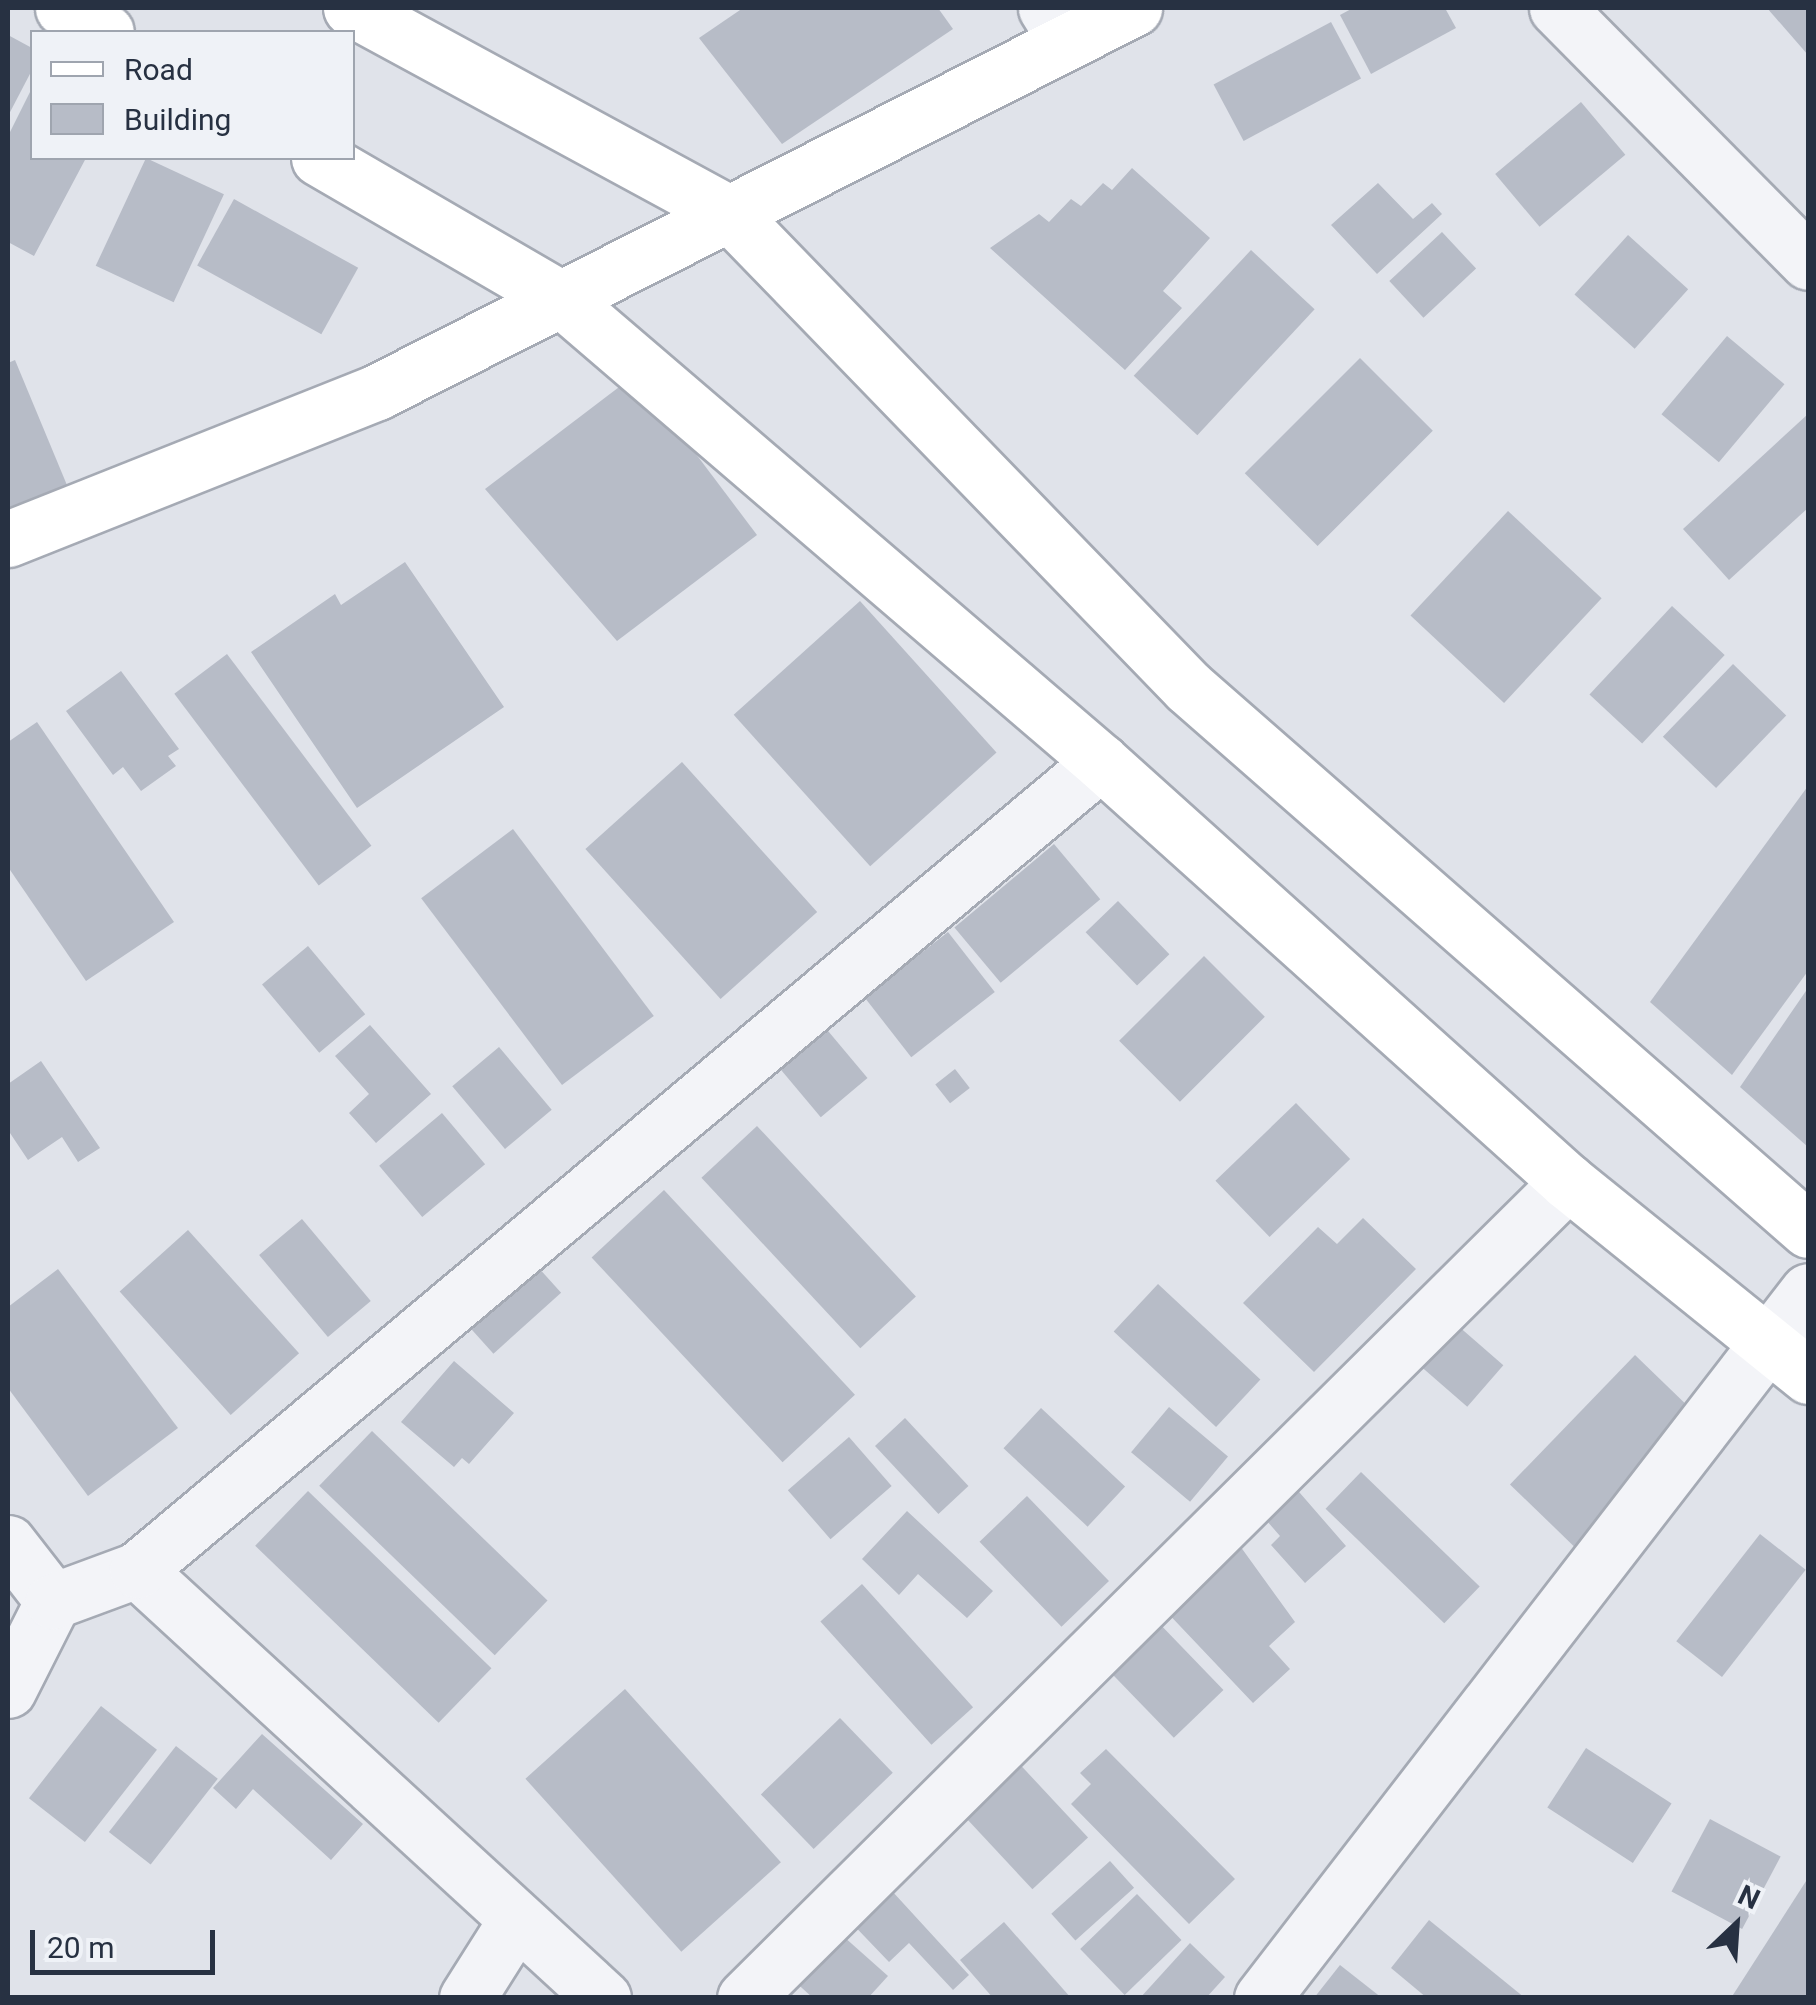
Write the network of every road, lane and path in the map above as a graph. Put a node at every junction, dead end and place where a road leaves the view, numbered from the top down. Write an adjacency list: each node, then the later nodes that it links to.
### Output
1 (63, 8): 6 (street)
2 (350, 8): 8 (street)
3 (1134, 8): 5 (street)
4 (1557, 8): 9 (street)
5 (1057, 24): 8 (street)
6 (102, 30)
7 (322, 160): 10 (street)
8 (729, 213): 10 (street); 14 (street)
9 (1808, 262)
10 (560, 298): 11 (street); 12 (street)
11 (8, 539)
12 (1101, 762): 13 (street); 18 (street)
13 (1568, 1182): 16 (street); 24 (street)
14 (1808, 1230)
15 (1808, 1290): 16 (street)
16 (1788, 1360): 25 (street)
17 (8, 1543): 19 (street)
18 (137, 1570): 19 (street); 21 (street)
19 (53, 1601): 20 (street)
20 (8, 1690)
21 (517, 1920): 22 (street); 23 (street)
22 (467, 1998)
23 (602, 1998)
24 (746, 1998)
25 (1262, 1998)

